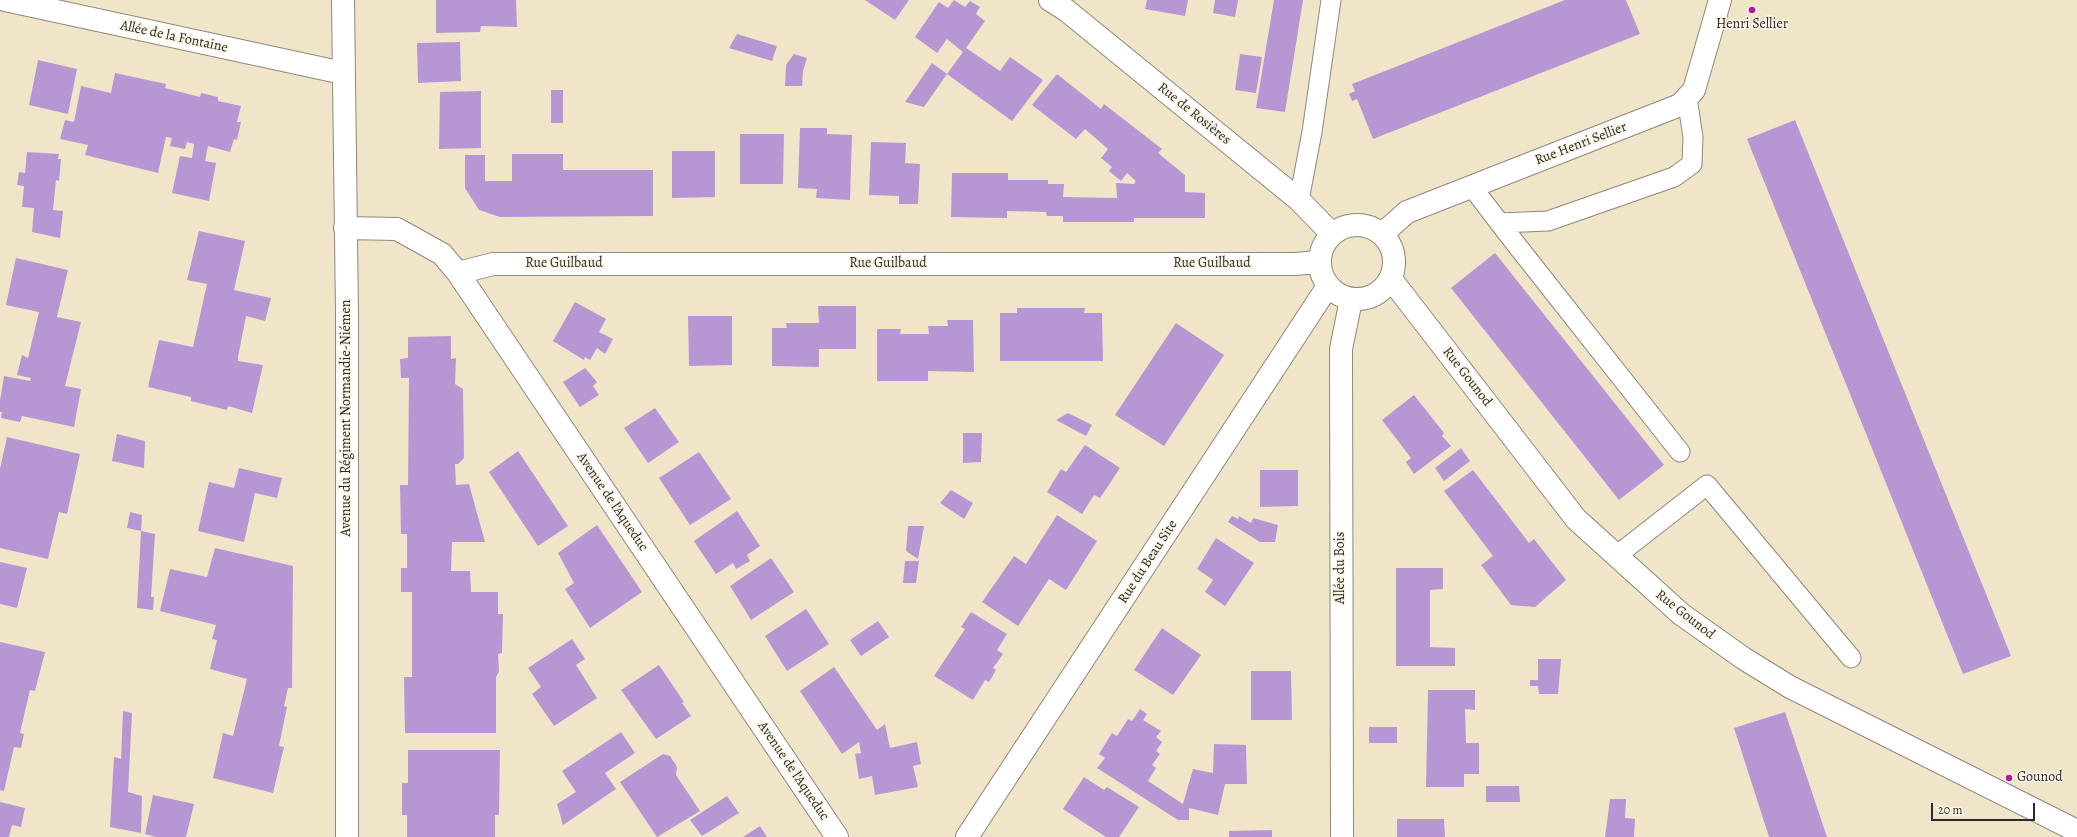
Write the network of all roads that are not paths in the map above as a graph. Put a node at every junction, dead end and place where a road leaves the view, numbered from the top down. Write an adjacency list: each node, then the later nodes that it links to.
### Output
1 (6, 0): 6 (street, Allée de la Fontaine)
2 (343, 0): 6 (street, Avenue du Régiment Normandie-Niémen)
3 (1331, 0): 9 (lane)
4 (1720, 0): 7 (street, Rue Henri Sellier)
5 (1062, 3): 9 (street, Rue de Rosières)
6 (343, 73): 11 (street, Avenue du Régiment Normandie-Niémen)
7 (1687, 98): 8 (street, Rue Henri Sellier); 10 (lane)
8 (1472, 186): 10 (lane); 13 (street, Rue Henri Sellier)
9 (1299, 200): 12 (street, Rue de Rosières)
10 (1500, 223): 19 (lane)
11 (345, 228): 15 (street, Avenue de l'Aqueduc); 23 (street, Avenue du Régiment Normandie-Niémen)
12 (1332, 234): 13 (street); 14 (street)
13 (1382, 234): 16 (street)
14 (1319, 262): 15 (street, Rue Guilbaud); 17 (street)
15 (458, 274): 24 (street, Avenue de l'Aqueduc)
16 (1391, 279): 18 (street); 20 (street, Rue Gounod)
17 (1328, 286): 18 (street); 25 (street, Rue du Beau Site)
18 (1351, 300): 26 (street, Allée du Bois)
19 (1680, 452)
20 (1616, 556): 21 (lane); 22 (street, Rue Gounod)
21 (1851, 658)
22 (2077, 831)
23 (347, 837)
24 (837, 837)
25 (967, 837)
26 (1342, 837)

